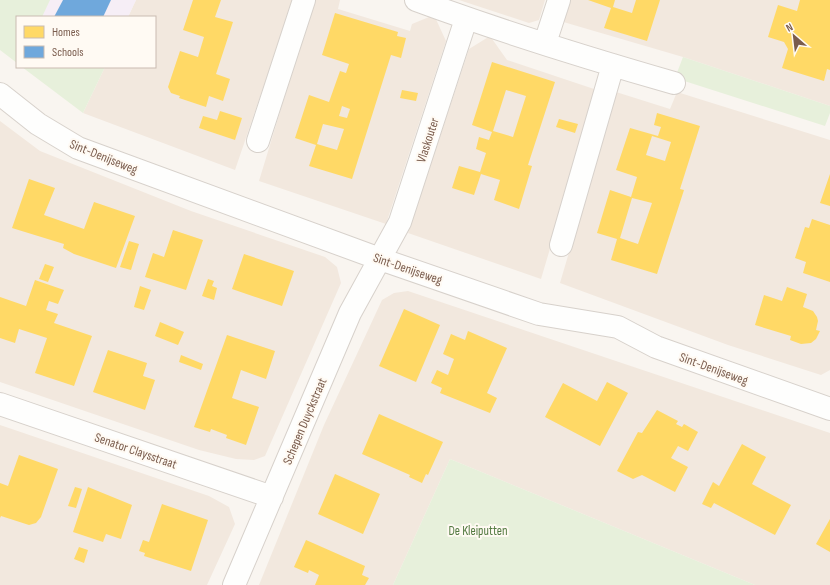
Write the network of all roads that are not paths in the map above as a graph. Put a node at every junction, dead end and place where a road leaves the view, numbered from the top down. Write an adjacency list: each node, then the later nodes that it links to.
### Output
1 (304, 0): 9 (street)
2 (416, 0): 4 (street)
3 (559, 0): 5 (street)
4 (466, 19): 5 (street); 11 (street, Vlaskouter)
5 (545, 43): 6 (street)
6 (613, 65): 7 (street); 10 (street)
7 (674, 83)
8 (0, 94): 11 (street, Sint-Denijseweg)
9 (258, 141)
10 (560, 245)
11 (380, 259): 13 (street, Sint-Denijseweg); 14 (street, Schepen Duyckstraat)
12 (0, 404): 14 (street, Senator Claysstraat)
13 (830, 409)
14 (272, 497): 15 (street, Schepen Duyckstraat)
15 (234, 585)

